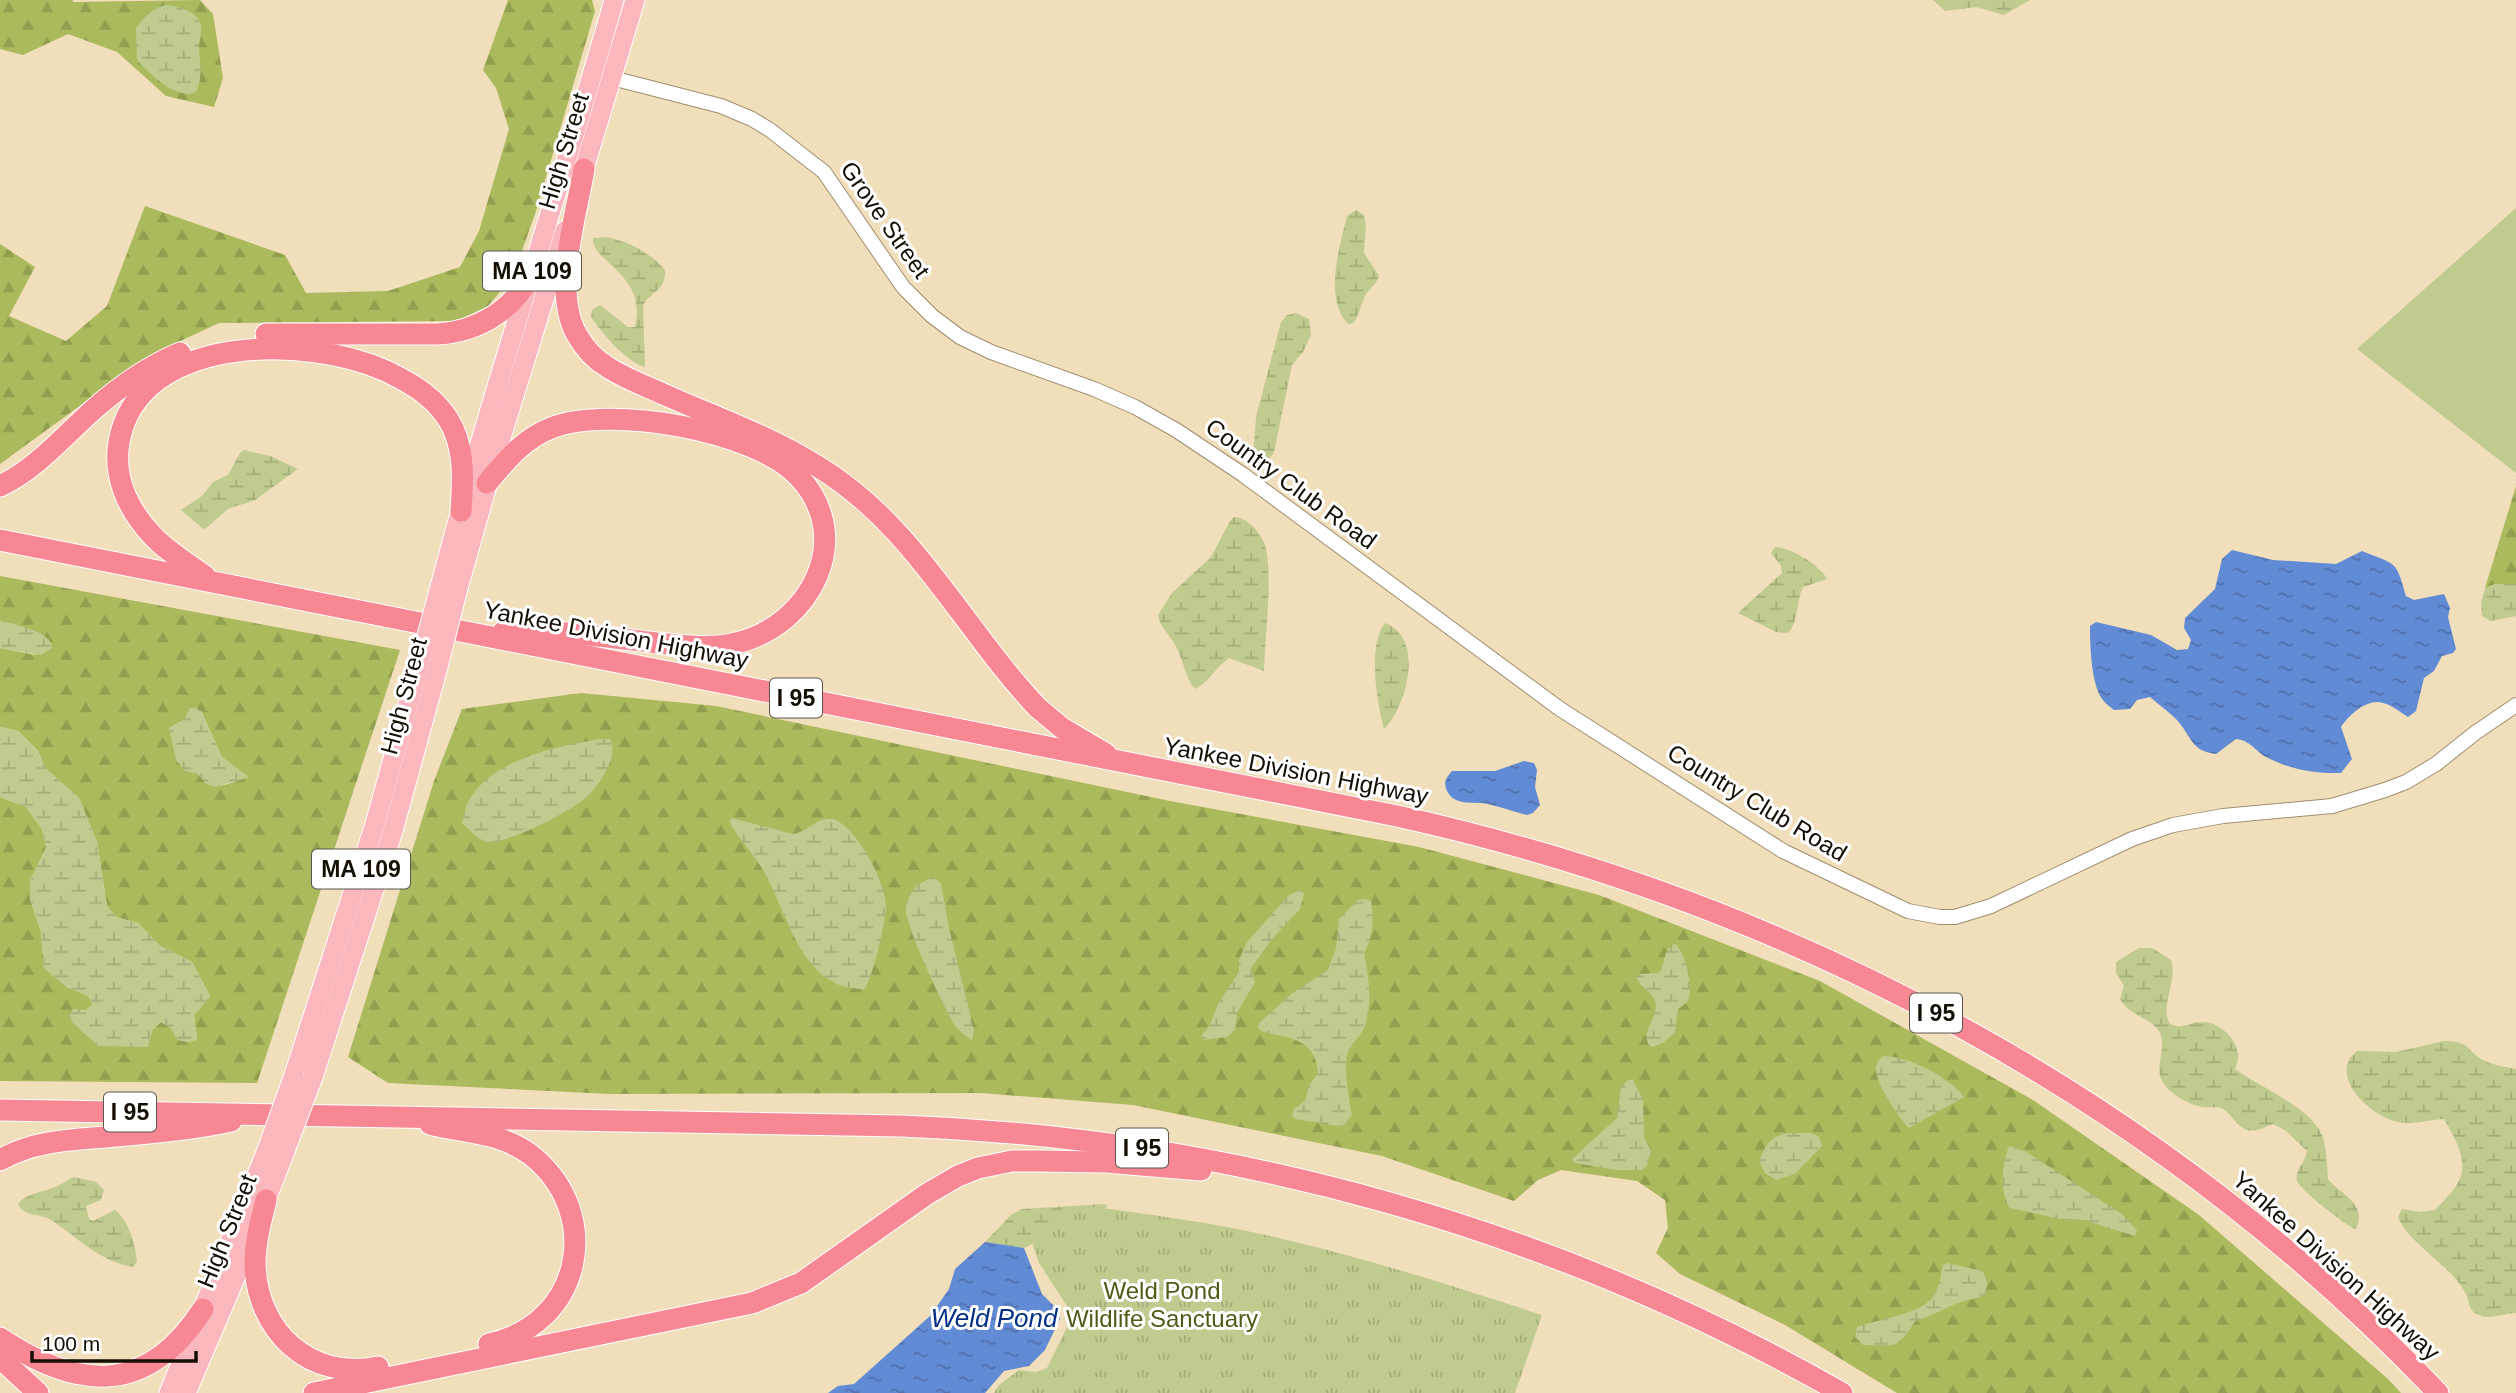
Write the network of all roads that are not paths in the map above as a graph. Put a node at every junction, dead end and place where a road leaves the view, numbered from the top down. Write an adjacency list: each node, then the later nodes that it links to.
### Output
1 (614, 0): 5 (main road, High Street / MA 109)
2 (635, 0): 3 (main road, High Street / MA 109)
3 (612, 78): 4 (main road, High Street / MA 109); 6 (street, Grove Street)
4 (584, 169): 7 (main road, High Street / MA 109); 15 (highway)
5 (531, 275): 8 (highway); 9 (main road, High Street / MA 109)
6 (1039, 368): 14 (street, Country Club Road)
7 (487, 483): 12 (main road, High Street / MA 109); 13 (highway)
8 (0, 485)
9 (461, 511): 11 (highway); 12 (main road, High Street / MA 109)
10 (0, 540): 11 (highway, Yankee Division Highway / I 95)
11 (213, 581): 13 (highway, Yankee Division Highway / I 95)
12 (449, 589): 19 (main road, High Street / MA 109, bridge)
13 (472, 634): 15 (highway, Yankee Division Highway / I 95)
14 (2516, 705)
15 (1119, 762): 31 (highway, Yankee Division Highway / I 95)
16 (0, 1110): 17 (highway, I 95)
17 (261, 1114): 18 (highway, I 95); 20 (highway)
18 (398, 1115): 21 (highway, I 95); 22 (highway)
19 (276, 1151): 22 (main road, High Street / MA 109); 23 (main road, High Street / MA 109)
20 (0, 1160)
21 (1259, 1169): 29 (highway); 30 (highway, I 95)
22 (266, 1200): 28 (main road, High Street / MA 109)
23 (203, 1309): 24 (highway); 27 (main road, High Street / MA 109)
24 (0, 1338)
25 (0, 1358): 26 (highway)
26 (38, 1393)
27 (169, 1393)
28 (186, 1393)
29 (314, 1393)
30 (1842, 1393)
31 (2438, 1393)

